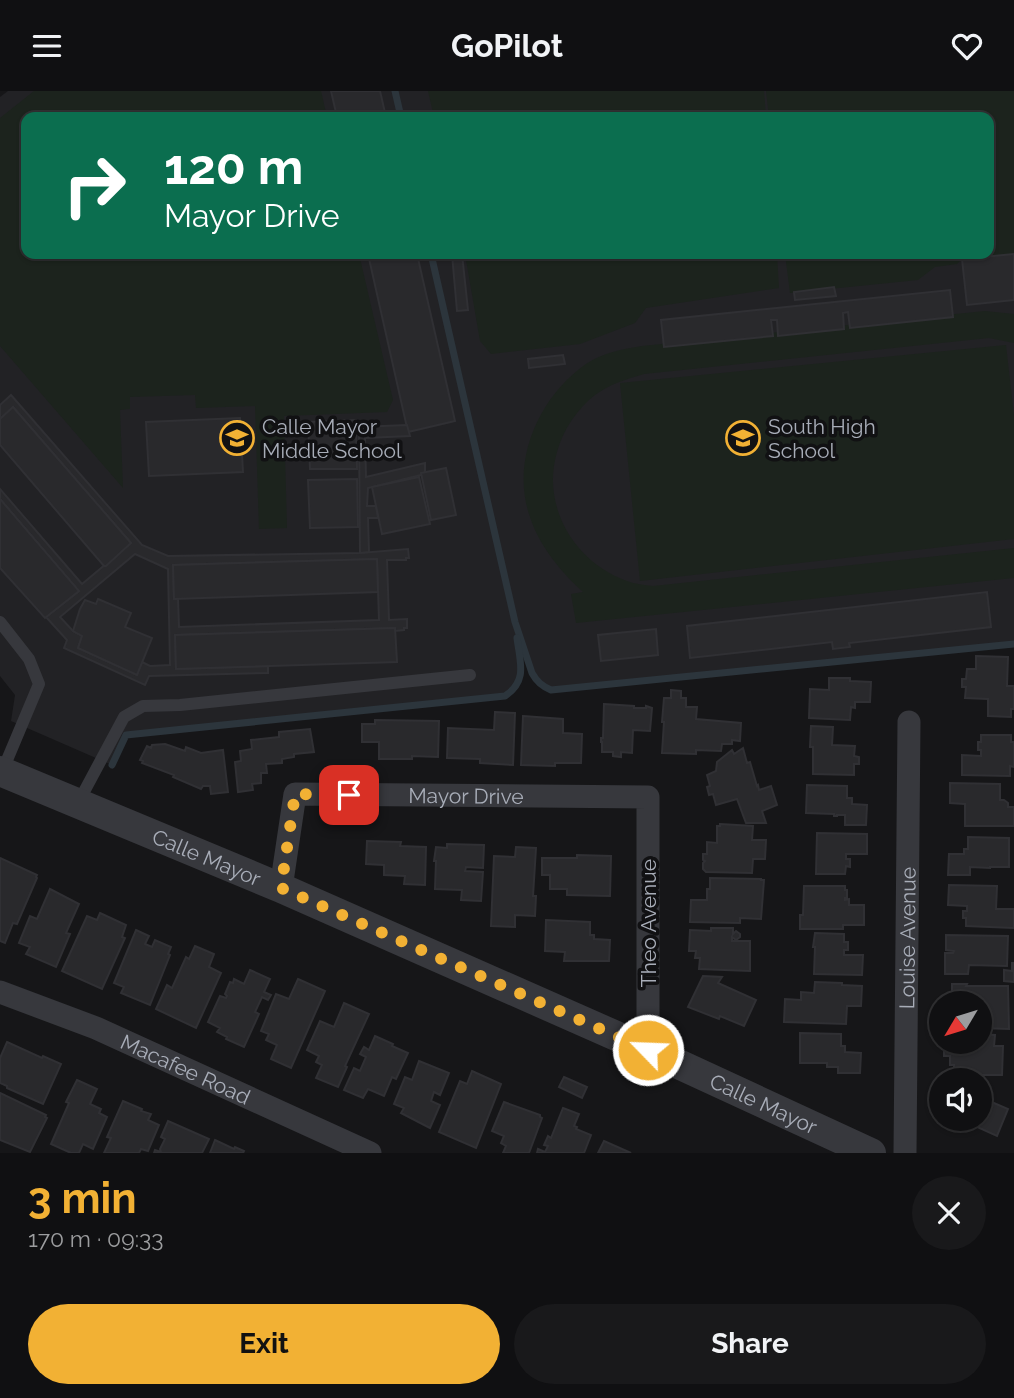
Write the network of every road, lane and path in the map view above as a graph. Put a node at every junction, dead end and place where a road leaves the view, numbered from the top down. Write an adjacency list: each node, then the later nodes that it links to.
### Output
1 (0, 622): 4 (lane)
2 (470, 675): 6 (lane)
3 (909, 722): 12 (street, Louise Avenue)
4 (1, 771): 6 (street, Calle Mayor)
5 (648, 796): 7 (street, Mayor Drive); 9 (street, Theo Avenue)
6 (78, 803): 7 (street, Calle Mayor)
7 (281, 888): 9 (street, Calle Mayor)
8 (0, 992): 10 (street, Macafee Road)
9 (648, 1050): 11 (street, Calle Mayor)
10 (370, 1153)
11 (871, 1153)
12 (905, 1153)

